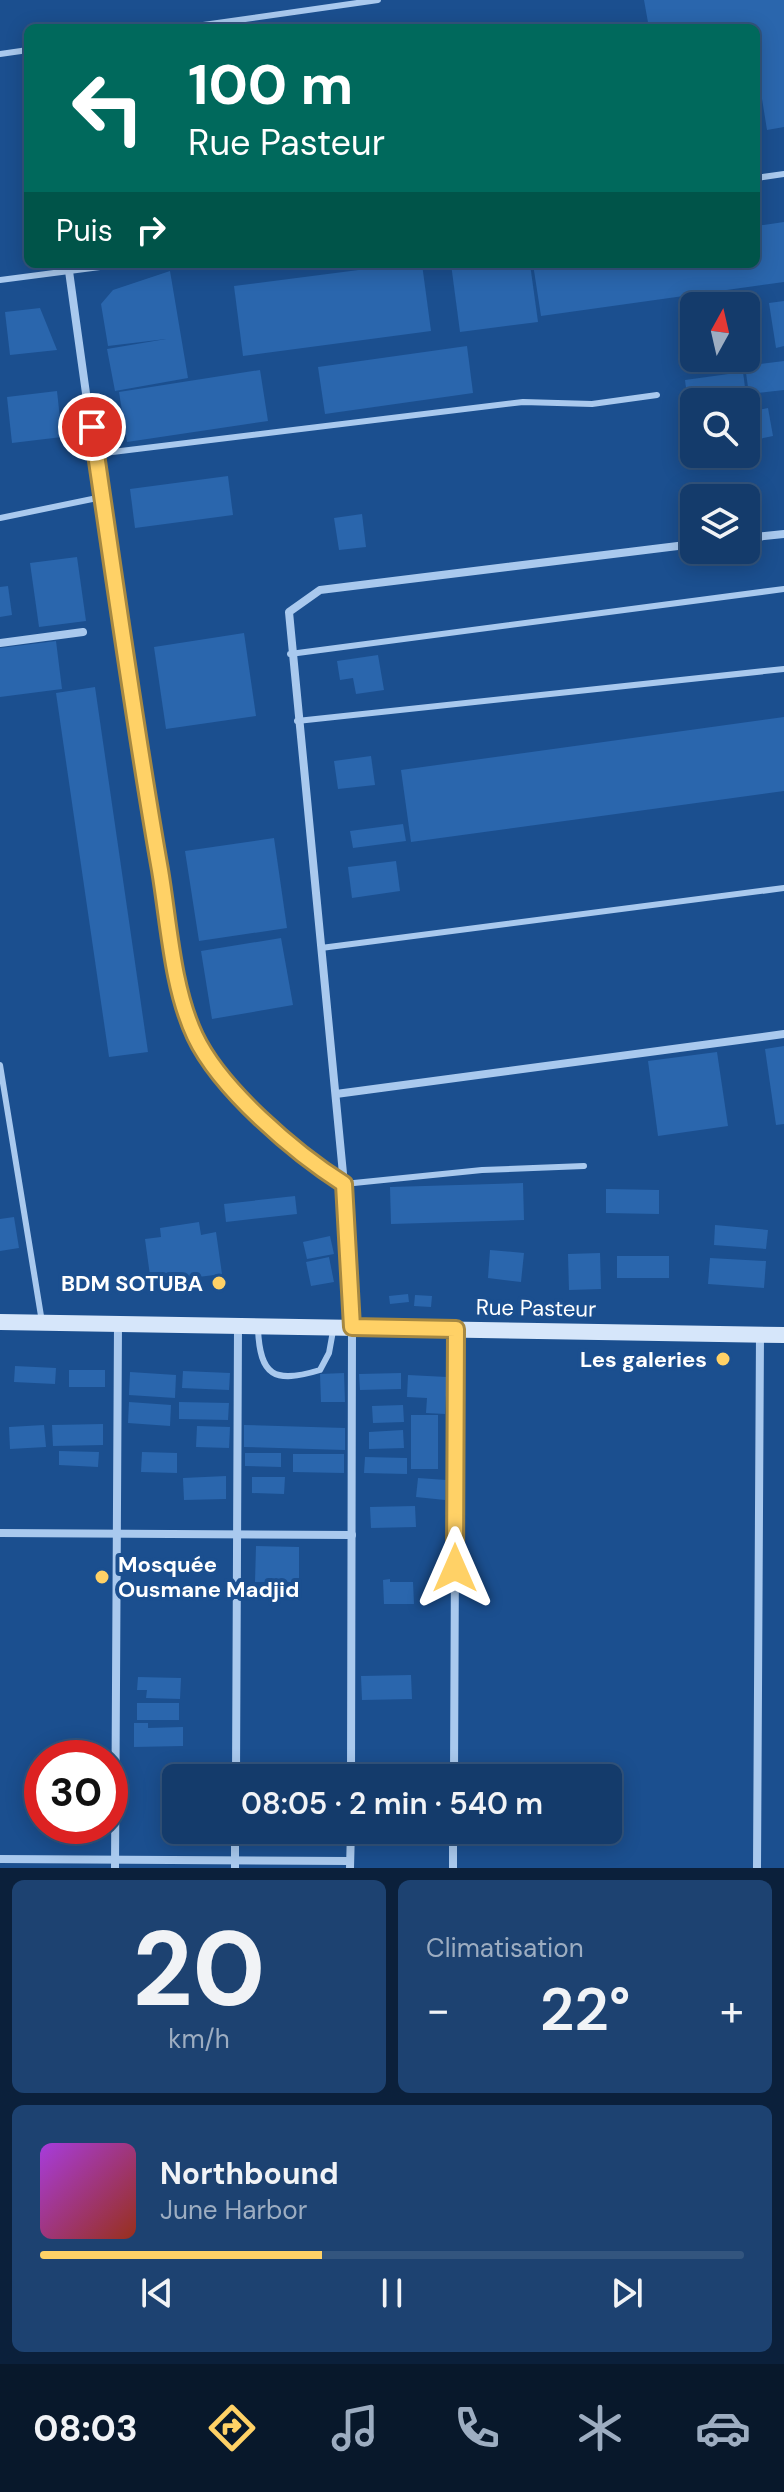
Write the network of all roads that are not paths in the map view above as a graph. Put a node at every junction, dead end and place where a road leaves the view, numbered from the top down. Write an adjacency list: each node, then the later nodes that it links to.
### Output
1 (378, 0): 2 (lane)
2 (210, 24)
3 (24, 51): 4 (lane)
4 (0, 54)
5 (784, 174): 6 (lane)
6 (760, 177)
7 (92, 268): 8 (lane)
8 (69, 271): 9 (lane); 11 (street)
9 (0, 280)
10 (657, 395): 11 (lane)
11 (96, 454): 12 (street)
12 (102, 497): 13 (lane); 29 (street)
13 (1, 516)
14 (784, 534): 15 (street)
15 (760, 537)
16 (680, 546): 20 (street)
17 (784, 589): 20 (lane)
18 (83, 632): 19 (street)
19 (0, 643)
20 (290, 654): 22 (street)
21 (784, 669): 22 (lane)
22 (297, 721): 24 (street)
23 (784, 888): 24 (lane)
24 (321, 948): 27 (street)
25 (784, 1034): 27 (street)
26 (0, 1065): 31 (lane)
27 (336, 1094): 29 (street)
28 (584, 1166): 29 (lane)
29 (344, 1184): 36 (street)
30 (0, 1322): 31 (main road, Rue Pasteur)
31 (42, 1322): 32 (main road, Rue Pasteur)
32 (118, 1324): 33 (main road, Rue Pasteur); 41 (street)
33 (238, 1326): 34 (main road, Rue Pasteur); 42 (street)
34 (258, 1326): 35 (main road, Rue Pasteur); 35 (lane)
35 (333, 1327): 36 (main road, Rue Pasteur)
36 (352, 1327): 37 (main road, Rue Pasteur); 43 (street)
37 (456, 1329): 38 (main road, Rue Pasteur); 46 (street)
38 (760, 1334): 39 (main road, Rue Pasteur); 54 (street)
39 (784, 1335)
40 (0, 1533): 41 (street)
41 (117, 1534): 42 (street); 50 (street)
42 (237, 1534): 43 (street); 44 (street)
43 (352, 1535): 45 (street)
44 (236, 1764)
45 (351, 1764)
46 (454, 1764)
47 (351, 1844): 52 (street)
48 (453, 1844): 53 (street)
49 (0, 1859): 50 (street)
50 (115, 1864): 51 (street)
51 (235, 1864): 52 (street)
52 (350, 1864)
53 (453, 1868)
54 (757, 1868)

